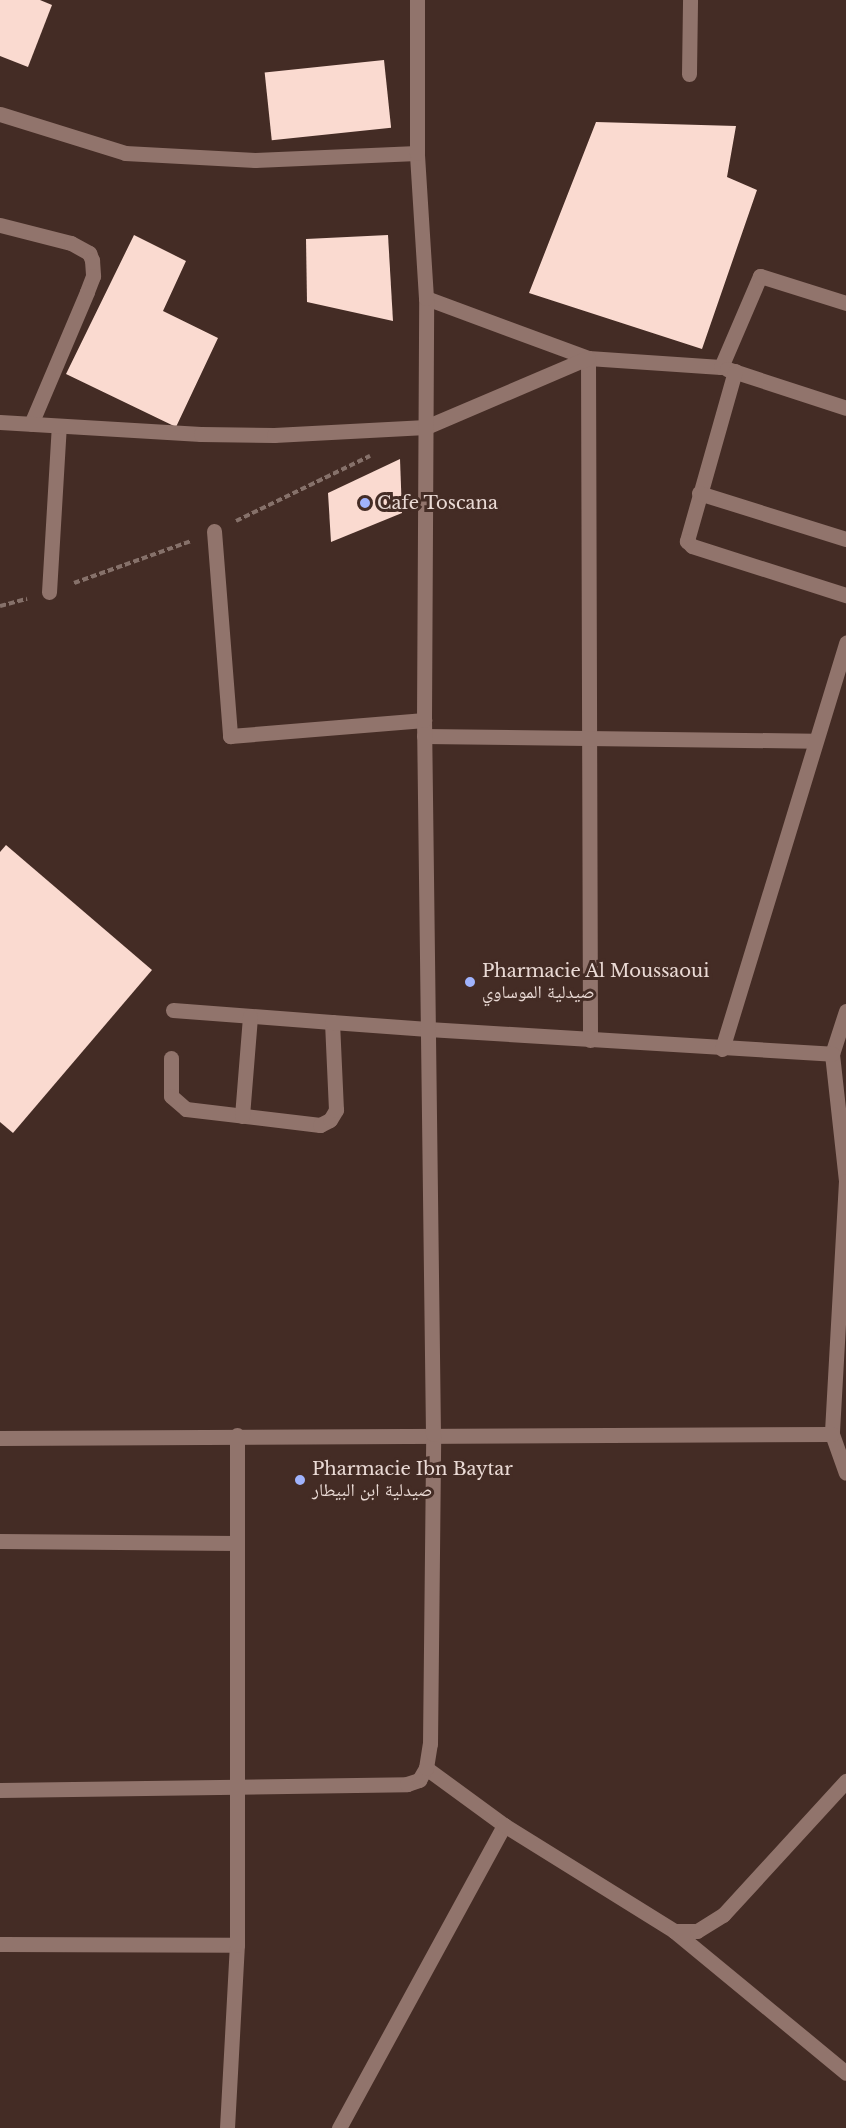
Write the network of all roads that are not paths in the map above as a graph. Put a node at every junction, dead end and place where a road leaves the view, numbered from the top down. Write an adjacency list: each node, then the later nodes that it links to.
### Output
1 (417, 0): 5 (street)
2 (690, 0): 3 (street)
3 (690, 74)
4 (0, 114): 5 (street)
5 (417, 153): 7 (street)
6 (0, 225): 13 (street)
7 (426, 298): 9 (street); 15 (street)
8 (846, 303): 10 (street)
9 (588, 358): 10 (street); 15 (street); 23 (street)
10 (728, 369): 11 (street); 16 (street)
11 (846, 408)
12 (0, 422): 13 (street)
13 (31, 424): 14 (street)
14 (59, 426): 15 (street); 19 (street)
15 (426, 427): 22 (street)
16 (699, 493): 18 (street); 20 (street)
17 (214, 531): 22 (street)
18 (846, 539)
19 (49, 592)
20 (846, 595)
21 (846, 643): 24 (street)
22 (424, 728): 23 (street); 29 (street)
23 (589, 738): 24 (street); 30 (street)
24 (814, 741): 31 (street)
25 (173, 1010): 27 (street)
26 (846, 1011): 32 (street)
27 (250, 1016): 28 (street); 34 (street)
28 (332, 1022): 29 (street); 34 (street)
29 (428, 1029): 30 (street); 35 (street)
30 (590, 1040): 31 (street)
31 (722, 1049): 32 (street)
32 (832, 1054): 36 (street)
33 (171, 1058): 34 (street)
34 (242, 1116)
35 (433, 1434): 36 (street); 37 (street); 42 (street)
36 (832, 1434): 39 (street)
37 (237, 1436): 38 (street); 41 (street)
38 (0, 1438)
39 (846, 1473)
40 (0, 1541): 41 (street)
41 (237, 1543): 44 (street)
42 (426, 1768): 44 (street); 46 (street)
43 (846, 1781): 47 (street)
44 (237, 1787): 45 (street); 49 (street)
45 (0, 1790)
46 (504, 1824): 47 (street); 52 (street)
47 (674, 1931): 50 (street)
48 (0, 1944): 49 (street)
49 (237, 1944): 51 (street)
50 (846, 2073)
51 (227, 2128)
52 (339, 2128)

